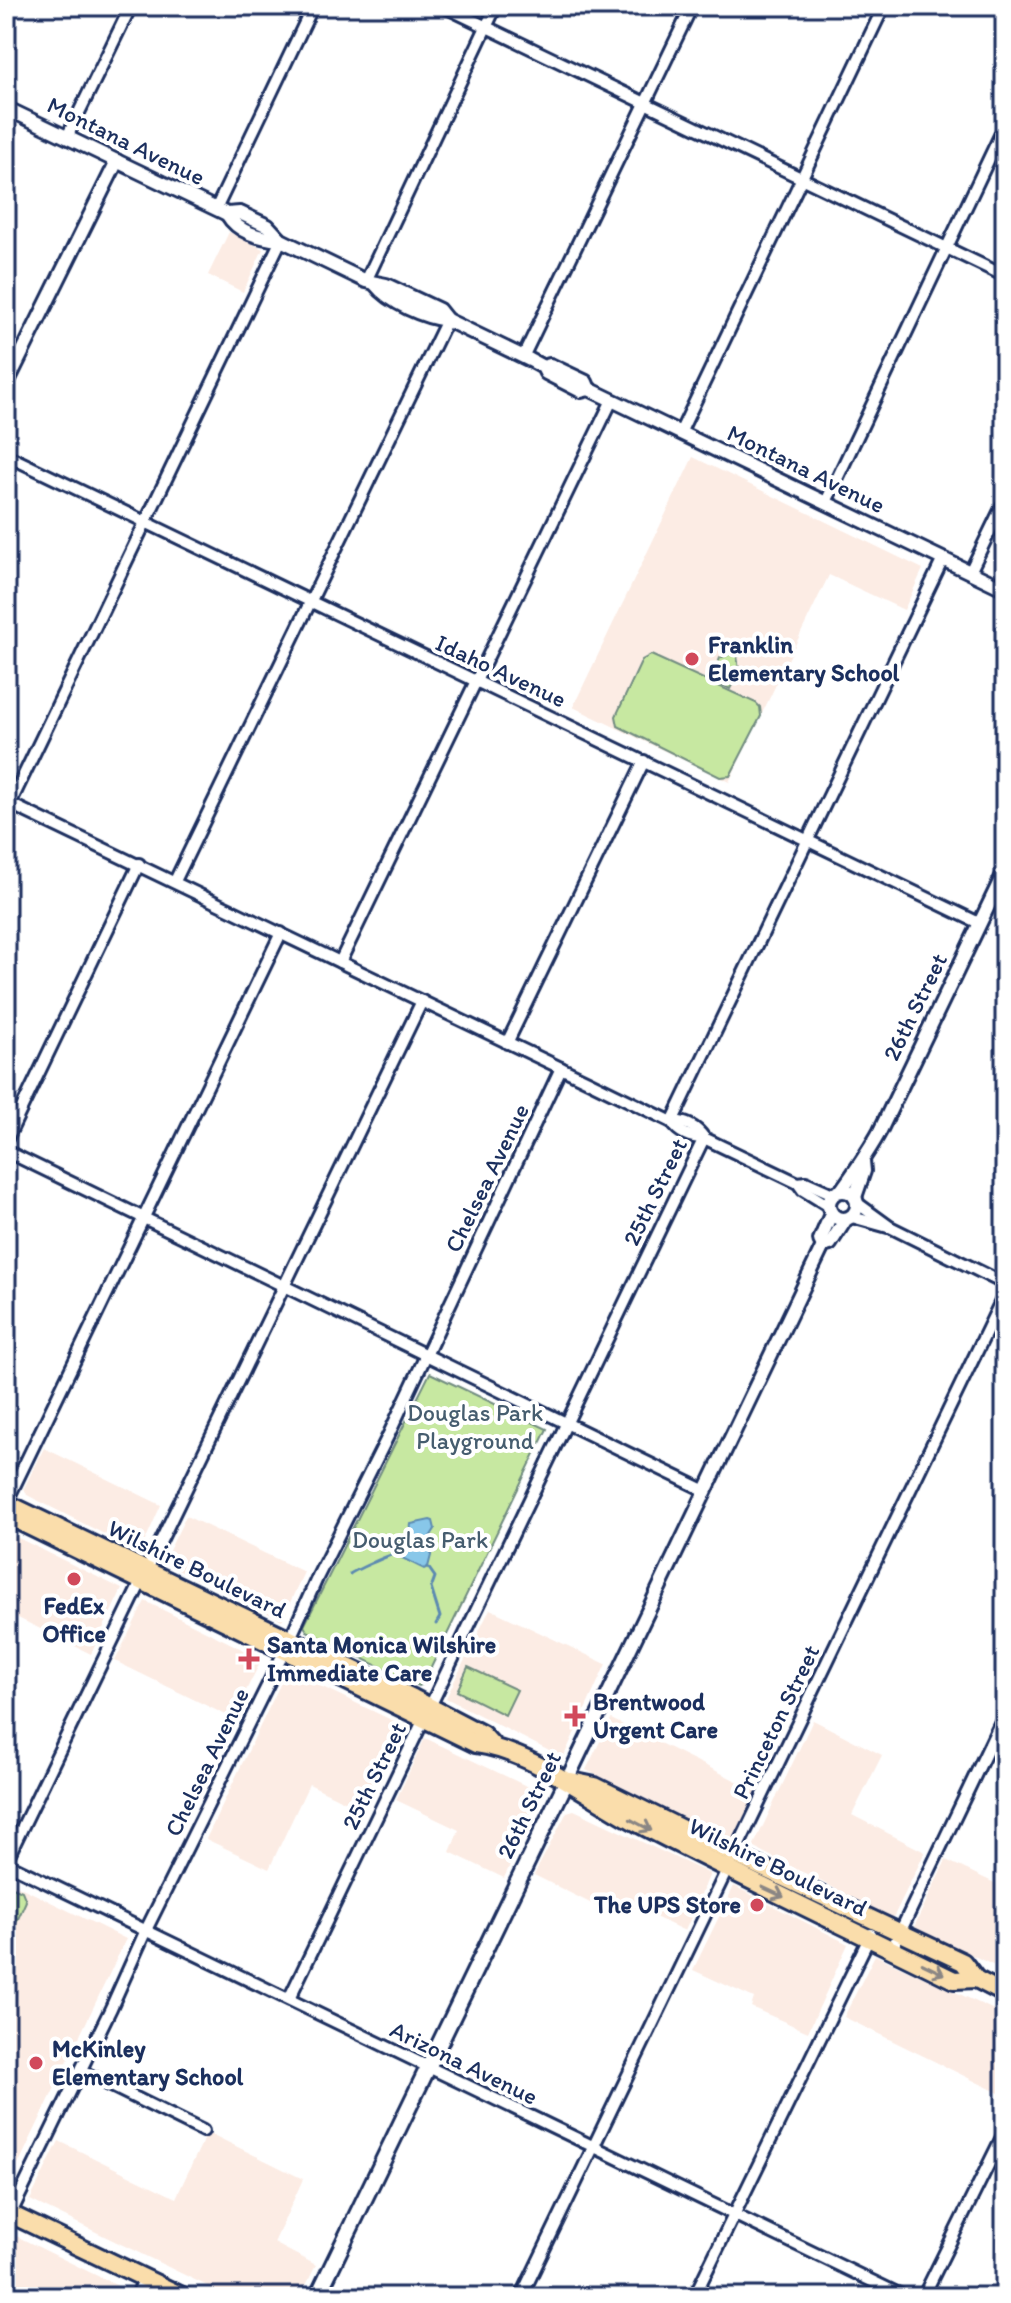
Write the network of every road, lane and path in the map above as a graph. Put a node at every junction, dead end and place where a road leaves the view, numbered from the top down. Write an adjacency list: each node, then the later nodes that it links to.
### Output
1 (131, 6): 11 (street)
2 (313, 6): 14 (street)
3 (443, 6): 7 (street)
4 (496, 6): 7 (street)
5 (692, 6): 8 (street)
6 (884, 6): 13 (street)
7 (486, 26): 8 (street); 18 (street)
8 (645, 103): 13 (street); 20 (street)
9 (6, 108): 11 (street, Montana Avenue)
10 (1005, 125): 16 (street)
11 (67, 137): 12 (street, Montana Avenue)
12 (117, 161): 14 (street, Montana Avenue); 21 (street)
13 (802, 178): 16 (street); 23 (street)
14 (221, 211): 15 (street, Montana Avenue)
15 (281, 240): 18 (street, Montana Avenue); 27 (street)
16 (946, 249): 17 (street); 26 (street)
17 (1005, 276)
18 (370, 283): 19 (street, Montana Avenue)
19 (447, 320): 20 (street, Montana Avenue); 31 (street)
20 (523, 357): 22 (street, Montana Avenue)
21 (6, 385)
22 (612, 400): 23 (street, Montana Avenue); 32 (street)
23 (680, 433): 26 (street, Montana Avenue)
24 (6, 455): 27 (street, Idaho Avenue)
25 (1005, 500): 29 (street)
26 (826, 502): 28 (street, Montana Avenue)
27 (145, 521): 31 (street, Idaho Avenue); 34 (street)
28 (943, 559): 29 (street, Montana Avenue); 35 (street, 25th Street)
29 (970, 572): 30 (street, Montana Avenue)
30 (1005, 589)
31 (311, 601): 32 (street, Idaho Avenue); 38 (street)
32 (478, 681): 33 (street, Idaho Avenue); 41 (street)
33 (644, 761): 35 (street, Idaho Avenue); 43 (street)
34 (7, 806): 36 (street)
35 (808, 841): 39 (street, Idaho Avenue); 45 (street, 25th Street)
36 (139, 864): 38 (street); 47 (street)
37 (1005, 871): 39 (street, 26th Street)
38 (175, 881): 40 (street)
39 (979, 923): 49 (street, 26th Street)
40 (281, 933): 41 (street); 53 (street)
41 (340, 962): 42 (street)
42 (422, 1001): 43 (street); 57 (street)
43 (507, 1043): 44 (street)
44 (561, 1068): 45 (street); 59 (street, Chelsea Avenue)
45 (672, 1122): 46 (street)
46 (704, 1138): 51 (street); 60 (street, 25th Street)
47 (6, 1141)
48 (6, 1151): 53 (street)
49 (863, 1161): 50 (street, 26th Street); 51 (street, 26th Street)
50 (856, 1200): 51 (street); 52 (street, 26th Street); 54 (street)
51 (833, 1201): 52 (street); 55 (street, 26th Street)
52 (849, 1218): 54 (street); 55 (street, 26th Street)
53 (143, 1219): 57 (street); 62 (street)
54 (890, 1227): 56 (street)
55 (823, 1246): 61 (street, 26th Street)
56 (1005, 1284)
57 (284, 1287): 59 (street); 64 (street)
58 (1005, 1293): 70 (street, Princeton Street)
59 (425, 1354): 60 (street); 65 (street, Chelsea Avenue)
60 (565, 1422): 61 (street); 66 (street, 25th Street)
61 (706, 1491): 68 (street, 26th Street)
62 (6, 1503): 64 (main road, Wilshire Boulevard)
63 (6, 1515): 64 (main road, Wilshire Boulevard)
64 (144, 1576): 65 (main road, Wilshire Boulevard); 69 (street)
65 (287, 1646): 66 (main road, Wilshire Boulevard); 72 (street, Chelsea Avenue)
66 (427, 1712): 68 (main road, Wilshire Boulevard); 78 (street, 25th Street)
67 (1005, 1713): 73 (street)
68 (567, 1780): 70 (main road, Wilshire Boulevard); 79 (main road, 26th Street)
69 (6, 1862): 72 (street, Arizona Avenue)
70 (731, 1863): 71 (main road, Wilshire Boulevard); 74 (main road, Wilshire Boulevard, one-way to 74); 83 (street, Princeton Street)
71 (877, 1921): 73 (main road, Wilshire Boulevard); 74 (street)
72 (146, 1930): 78 (street, Arizona Avenue); 80 (street, Chelsea Avenue)
73 (900, 1932): 75 (street); 76 (main road, Wilshire Boulevard)
74 (869, 1938): 75 (main road, Wilshire Boulevard); 85 (street)
75 (892, 1949): 76 (main road, Wilshire Boulevard, one-way to 76)
76 (976, 1979): 77 (main road, Wilshire Boulevard)
77 (1005, 1994)
78 (289, 1999): 79 (street, Arizona Avenue)
79 (427, 2068): 83 (street, Arizona Avenue); 89 (main road, 26th Street)
80 (81, 2071): 81 (street); 84 (street, Chelsea Avenue)
81 (203, 2131)
82 (1005, 2131): 93 (street)
83 (593, 2148): 85 (street, Arizona Avenue); 90 (street, Princeton Street)
84 (8, 2212): 86 (main road)
85 (734, 2216): 91 (street); 92 (street, Arizona Avenue)
86 (145, 2278): 87 (street); 88 (main road)
87 (136, 2297)
88 (184, 2297)
89 (317, 2297)
90 (521, 2297)
91 (694, 2297)
92 (905, 2297)
93 (923, 2297)

